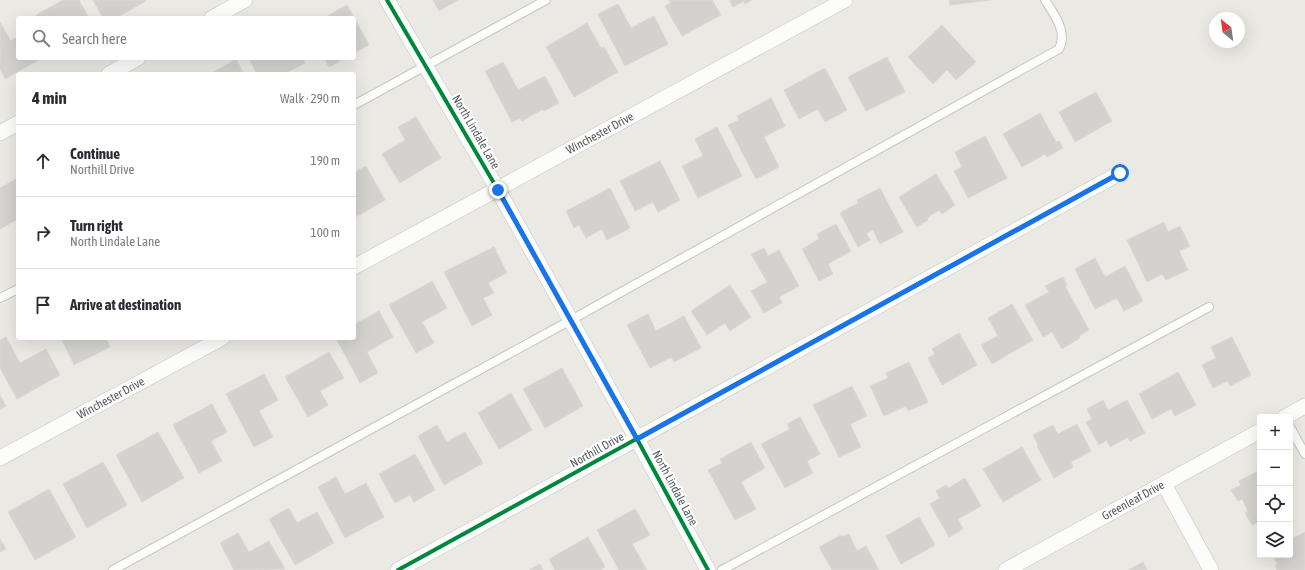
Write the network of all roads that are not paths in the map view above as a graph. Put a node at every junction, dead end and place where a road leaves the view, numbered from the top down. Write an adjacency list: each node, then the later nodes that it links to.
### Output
1 (245, 0): 6 (street)
2 (387, 0): 8 (street, North Lindale Lane)
3 (546, 0): 8 (lane)
4 (845, 0): 14 (street, Winchester Drive)
5 (1045, 0): 19 (lane)
6 (216, 16)
7 (134, 60): 9 (street)
8 (425, 66): 10 (lane); 14 (street, North Lindale Lane)
9 (113, 72)
10 (356, 104)
11 (16, 124): 12 (street)
12 (0, 133)
13 (1120, 173): 25 (street, Northill Drive)
14 (498, 190): 15 (street, Winchester Drive); 19 (street, North Lindale Lane)
15 (356, 266)
16 (16, 290): 17 (lane)
17 (0, 298)
18 (1209, 307): 32 (lane)
19 (571, 320): 25 (street, North Lindale Lane); 29 (lane)
20 (218, 340): 27 (street, Winchester Drive)
21 (1305, 406): 22 (street)
22 (1290, 414)
23 (1293, 432): 26 (lane)
24 (1257, 433): 28 (street, Greenleaf Drive)
25 (637, 439): 30 (street, Northill Drive); 31 (street, North Lindale Lane)
26 (1305, 454)
27 (0, 458)
28 (1164, 484): 33 (street, Greenleaf Drive); 34 (street)
29 (113, 570)
30 (398, 570)
31 (708, 570)
32 (722, 570)
33 (1006, 570)
34 (1211, 570)

